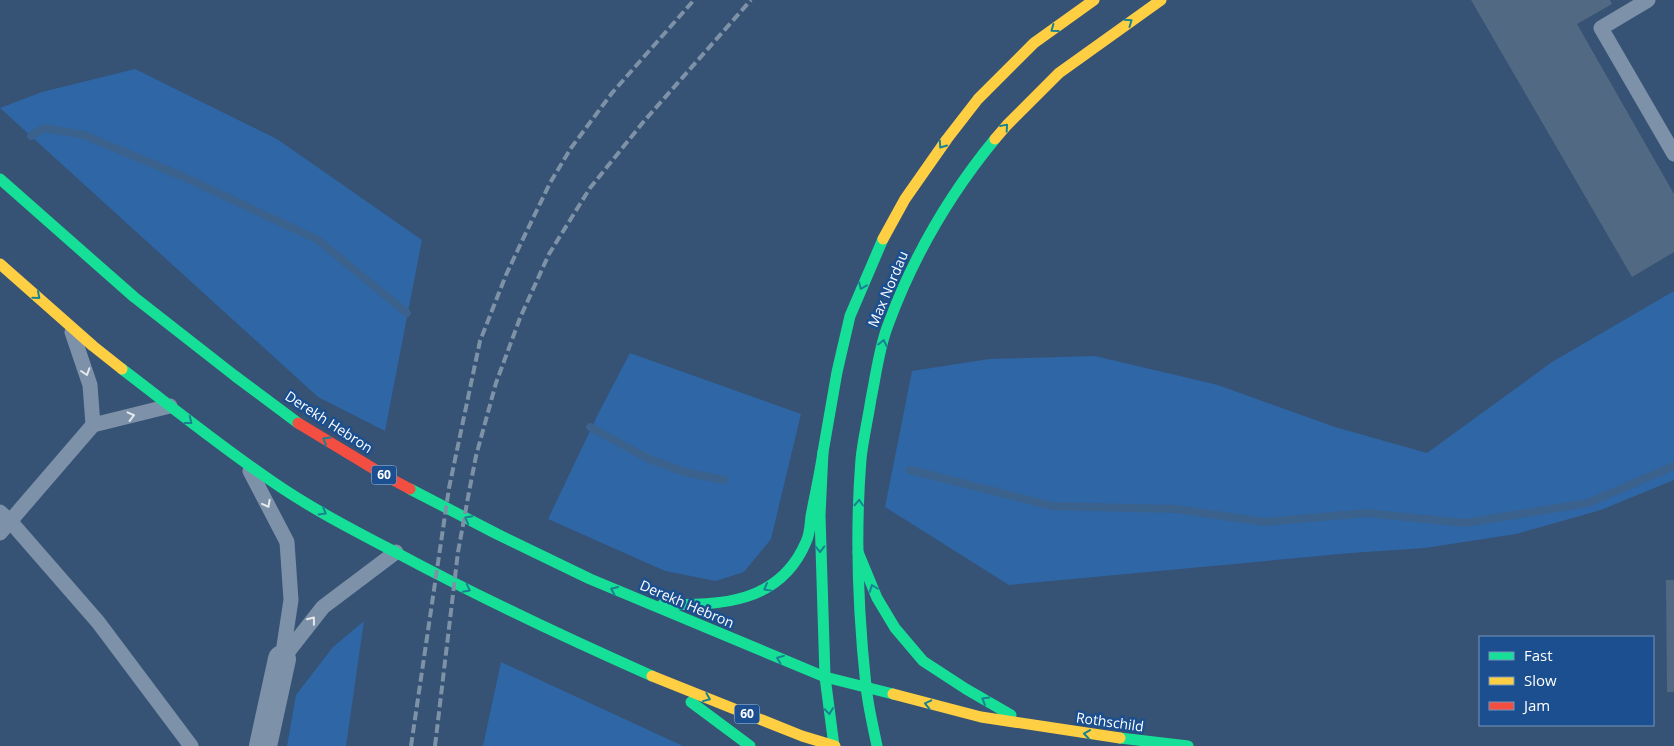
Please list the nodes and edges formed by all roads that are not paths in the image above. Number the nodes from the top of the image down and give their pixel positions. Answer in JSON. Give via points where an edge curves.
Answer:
{"nodes":[{"id":1,"x":1094,"y":0,"type":"edge"},
{"id":2,"x":1161,"y":0,"type":"edge"},
{"id":3,"x":1648,"y":0,"type":"edge"},
{"id":4,"x":1674,"y":154,"type":"edge"},
{"id":5,"x":0,"y":179,"type":"edge"},
{"id":6,"x":0,"y":264,"type":"edge"},
{"id":7,"x":70,"y":326,"type":"junction"},
{"id":8,"x":170,"y":406,"type":"junction"},
{"id":9,"x":93,"y":425,"type":"junction"},
{"id":10,"x":824,"y":452,"type":"junction"},
{"id":11,"x":244,"y":461,"type":"junction"},
{"id":12,"x":5,"y":516,"type":"edge"},
{"id":13,"x":0,"y":533,"type":"edge"},
{"id":14,"x":396,"y":552,"type":"junction"},
{"id":15,"x":858,"y":552,"type":"junction"},
{"id":16,"x":645,"y":603,"type":"junction"},
{"id":17,"x":282,"y":659,"type":"junction"},
{"id":18,"x":825,"y":677,"type":"junction"},
{"id":19,"x":662,"y":680,"type":"junction"},
{"id":20,"x":866,"y":688,"type":"junction"},
{"id":21,"x":1028,"y":725,"type":"junction"},
{"id":22,"x":191,"y":746,"type":"edge"},
{"id":23,"x":263,"y":746,"type":"edge"},
{"id":24,"x":750,"y":746,"type":"edge"},
{"id":25,"x":834,"y":746,"type":"edge"},
{"id":26,"x":877,"y":746,"type":"edge"},
{"id":27,"x":1188,"y":746,"type":"edge"}],
"edges":[{"from":1,"to":10,"type":"main road","name":"Max Nordau","one_way":true,"via":[[1034,43],[978,99],[905,199],[880,246],[850,316]]},
{"from":15,"to":2,"type":"main road","name":"Max Nordau","one_way":true,"via":[[862,457],[875,379],[886,327],[914,262],[977,161],[1007,125],[1059,72]]},
{"from":3,"to":4,"type":"lane","via":[[1600,28]]},
{"from":16,"to":5,"type":"main road","name":"Derekh Hebron","number":"60","one_way":true,"via":[[497,534],[384,475],[308,430],[134,297]]},
{"from":6,"to":7,"type":"main road","number":"60","one_way":true},
{"from":7,"to":8,"type":"main road","number":"60"},
{"from":7,"to":9,"type":"lane","one_way":true,"via":[[90,385]]},
{"from":9,"to":8,"type":"lane","one_way":true},
{"from":8,"to":11,"type":"main road","number":"60","one_way":true},
{"from":9,"to":12,"type":"lane"},
{"from":10,"to":16,"type":"main road","one_way":true,"via":[[807,541],[794,566],[778,583],[730,602],[696,606]]},
{"from":10,"to":18,"type":"main road","name":"Max Nordau","one_way":true,"via":[[820,514]]},
{"from":11,"to":14,"type":"main road","number":"60","one_way":true,"via":[[274,483]]},
{"from":11,"to":17,"type":"lane","one_way":true,"via":[[287,542],[291,600]]},
{"from":12,"to":13,"type":"lane"},
{"from":12,"to":22,"type":"lane","via":[[98,622]]},
{"from":17,"to":14,"type":"lane","one_way":true,"via":[[323,607]]},
{"from":14,"to":19,"type":"main road","number":"60","one_way":true,"via":[[564,637]]},
{"from":15,"to":20,"type":"main road","name":"Max Nordau"},
{"from":21,"to":15,"type":"main road","one_way":true,"via":[[923,661],[877,598]]},
{"from":18,"to":16,"type":"main road","name":"Derekh Hebron","number":"60","one_way":true},
{"from":17,"to":23,"type":"street"},
{"from":18,"to":20,"type":"main road","name":"Derekh Hebron","number":"60"},
{"from":18,"to":25,"type":"main road","one_way":true},
{"from":19,"to":24,"type":"main road"},
{"from":19,"to":25,"type":"main road","number":"60","one_way":true},
{"from":21,"to":20,"type":"main road","name":"Derekh Hebron","number":"60","one_way":true,"via":[[981,717]]},
{"from":20,"to":26,"type":"main road"},
{"from":27,"to":21,"type":"main road","name":"Rothschild","number":"60","one_way":true}]}
